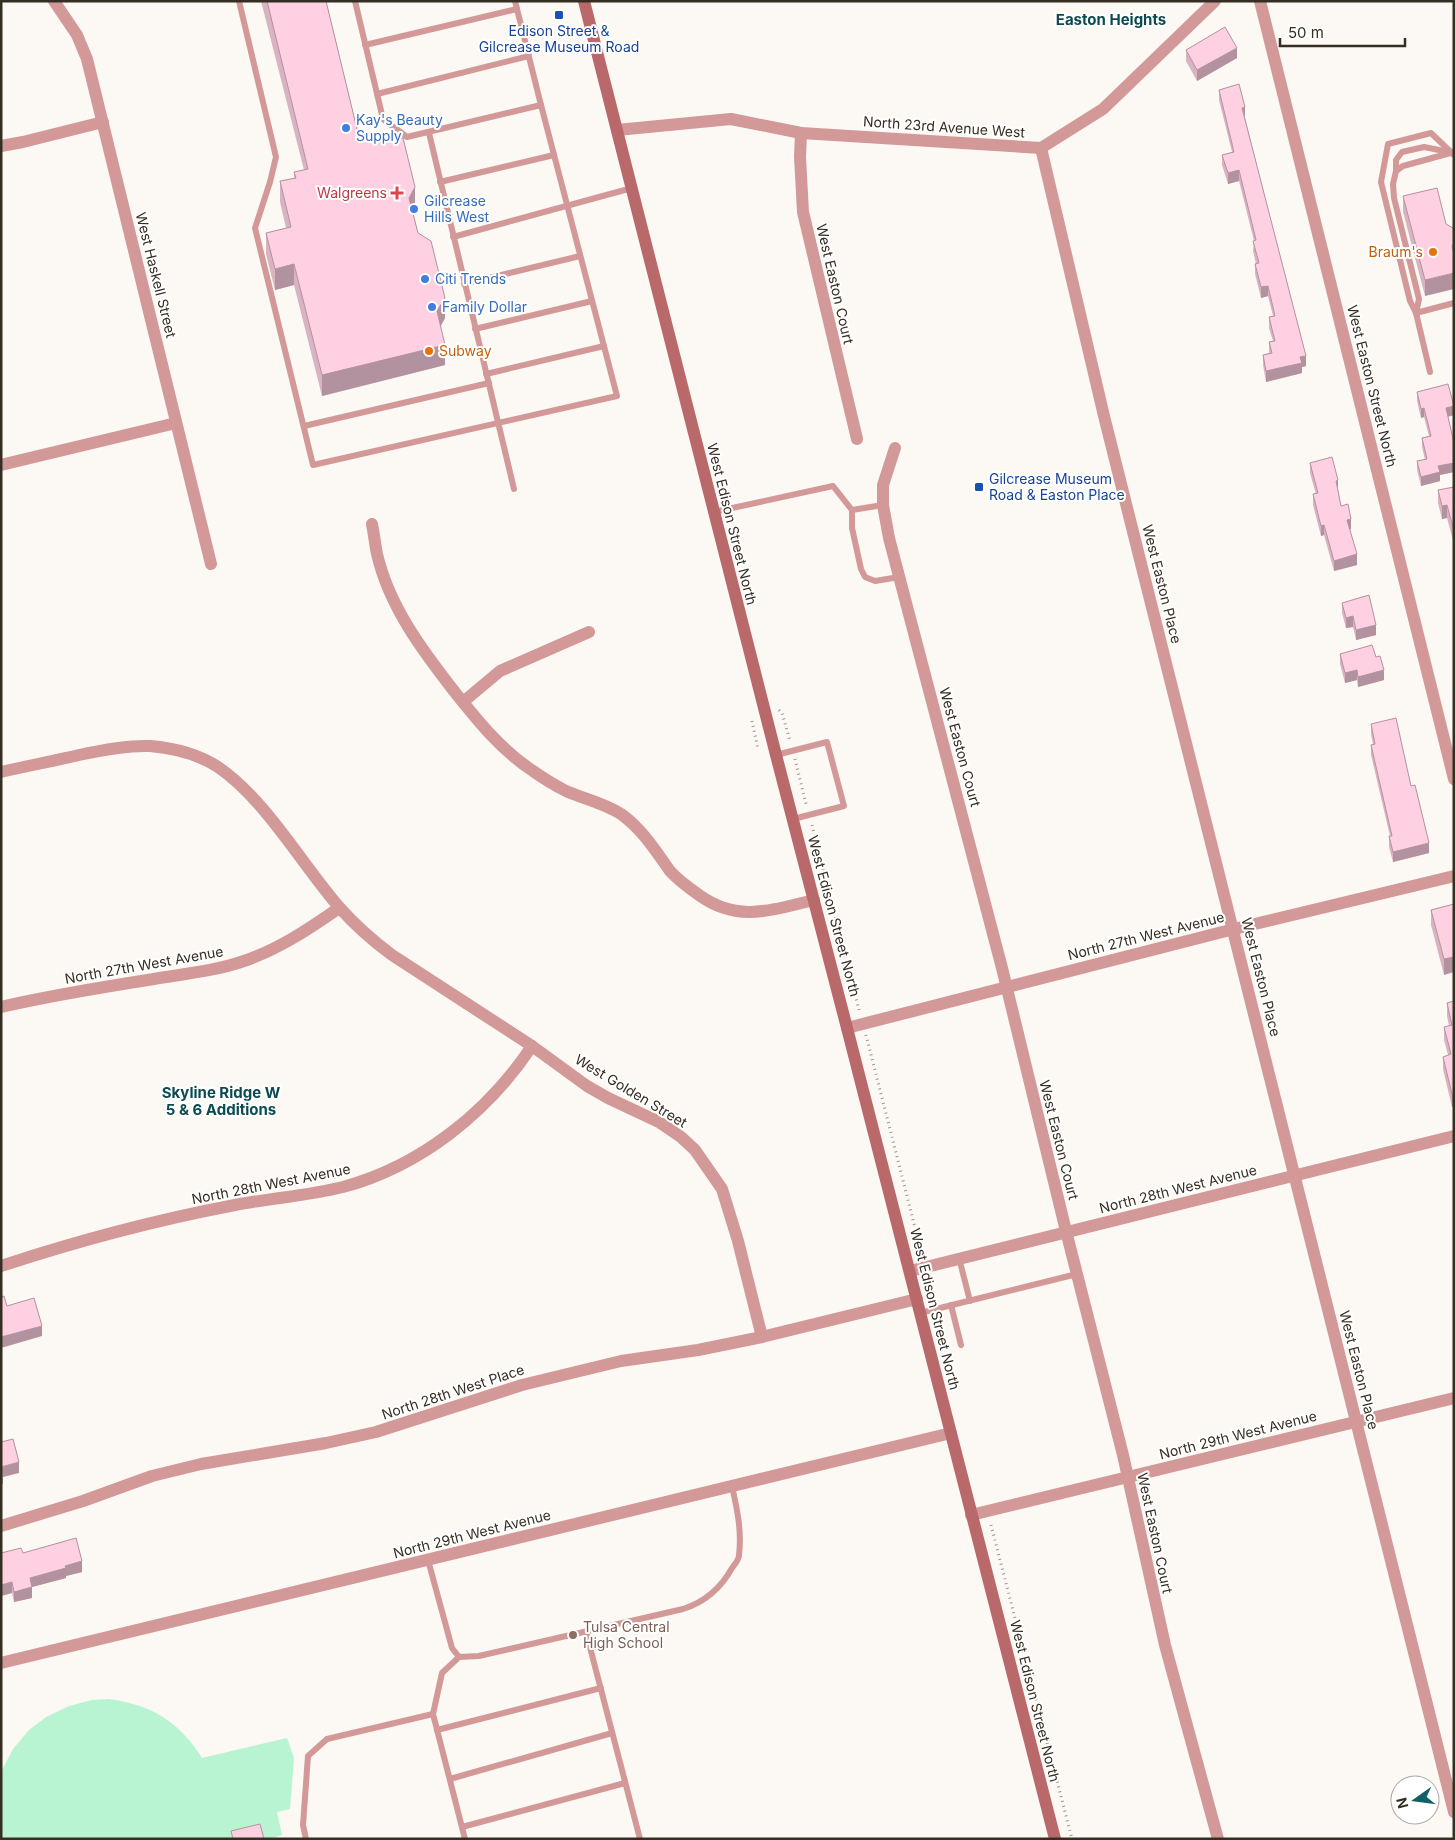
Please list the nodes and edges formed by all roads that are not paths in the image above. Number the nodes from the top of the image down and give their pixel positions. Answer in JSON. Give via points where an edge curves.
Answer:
{"nodes":[{"id":1,"x":54,"y":1,"type":"edge"},
{"id":2,"x":239,"y":1,"type":"edge"},
{"id":3,"x":355,"y":1,"type":"edge"},
{"id":4,"x":515,"y":1,"type":"edge"},
{"id":5,"x":584,"y":1,"type":"edge"},
{"id":6,"x":1216,"y":1,"type":"edge"},
{"id":7,"x":1260,"y":1,"type":"edge"},
{"id":8,"x":517,"y":9,"type":"junction"},
{"id":9,"x":365,"y":45,"type":"junction"},
{"id":10,"x":529,"y":56,"type":"junction"},
{"id":11,"x":377,"y":94,"type":"junction"},
{"id":12,"x":541,"y":105,"type":"junction"},
{"id":13,"x":103,"y":122,"type":"junction"},
{"id":14,"x":617,"y":130,"type":"junction"},
{"id":15,"x":429,"y":132,"type":"junction"},
{"id":16,"x":801,"y":134,"type":"junction"},
{"id":17,"x":1,"y":146,"type":"edge"},
{"id":18,"x":1041,"y":148,"type":"junction"},
{"id":19,"x":1454,"y":153,"type":"edge"},
{"id":20,"x":554,"y":154,"type":"junction"},
{"id":21,"x":1396,"y":171,"type":"junction"},
{"id":22,"x":440,"y":182,"type":"junction"},
{"id":23,"x":632,"y":188,"type":"junction"},
{"id":24,"x":567,"y":206,"type":"junction"},
{"id":25,"x":453,"y":237,"type":"junction"},
{"id":26,"x":580,"y":256,"type":"junction"},
{"id":27,"x":464,"y":284,"type":"junction"},
{"id":28,"x":592,"y":301,"type":"junction"},
{"id":29,"x":1454,"y":303,"type":"edge"},
{"id":30,"x":1416,"y":313,"type":"junction"},
{"id":31,"x":476,"y":330,"type":"junction"},
{"id":32,"x":604,"y":346,"type":"junction"},
{"id":33,"x":1430,"y":372,"type":"dead end"},
{"id":34,"x":486,"y":374,"type":"junction"},
{"id":35,"x":489,"y":383,"type":"junction"},
{"id":36,"x":176,"y":423,"type":"junction"},
{"id":37,"x":498,"y":424,"type":"junction"},
{"id":38,"x":304,"y":426,"type":"junction"},
{"id":39,"x":857,"y":439,"type":"dead end"},
{"id":40,"x":894,"y":448,"type":"dead end"},
{"id":41,"x":1,"y":465,"type":"edge"},
{"id":42,"x":514,"y":489,"type":"dead end"},
{"id":43,"x":884,"y":505,"type":"junction"},
{"id":44,"x":852,"y":510,"type":"junction"},
{"id":45,"x":714,"y":512,"type":"junction"},
{"id":46,"x":372,"y":524,"type":"dead end"},
{"id":47,"x":211,"y":564,"type":"dead end"},
{"id":48,"x":899,"y":577,"type":"junction"},
{"id":49,"x":588,"y":632,"type":"dead end"},
{"id":50,"x":463,"y":702,"type":"junction"},
{"id":51,"x":776,"y":755,"type":"junction"},
{"id":52,"x":1,"y":772,"type":"edge"},
{"id":53,"x":1454,"y":779,"type":"edge"},
{"id":54,"x":793,"y":819,"type":"junction"},
{"id":55,"x":1454,"y":876,"type":"edge"},
{"id":56,"x":814,"y":900,"type":"junction"},
{"id":57,"x":339,"y":908,"type":"junction"},
{"id":58,"x":1234,"y":929,"type":"junction"},
{"id":59,"x":1006,"y":987,"type":"junction"},
{"id":60,"x":1,"y":1007,"type":"edge"},
{"id":61,"x":848,"y":1028,"type":"junction"},
{"id":62,"x":532,"y":1046,"type":"junction"},
{"id":63,"x":1454,"y":1136,"type":"edge"},
{"id":64,"x":1293,"y":1176,"type":"junction"},
{"id":65,"x":1066,"y":1231,"type":"junction"},
{"id":66,"x":959,"y":1258,"type":"junction"},
{"id":67,"x":1,"y":1266,"type":"edge"},
{"id":68,"x":910,"y":1271,"type":"junction"},
{"id":69,"x":1077,"y":1274,"type":"junction"},
{"id":70,"x":917,"y":1299,"type":"junction"},
{"id":71,"x":970,"y":1301,"type":"junction"},
{"id":72,"x":951,"y":1305,"type":"junction"},
{"id":73,"x":920,"y":1313,"type":"junction"},
{"id":74,"x":762,"y":1337,"type":"junction"},
{"id":75,"x":961,"y":1345,"type":"dead end"},
{"id":76,"x":1454,"y":1398,"type":"edge"},
{"id":77,"x":1357,"y":1421,"type":"junction"},
{"id":78,"x":951,"y":1433,"type":"junction"},
{"id":79,"x":1128,"y":1478,"type":"junction"},
{"id":80,"x":732,"y":1486,"type":"junction"},
{"id":81,"x":971,"y":1515,"type":"junction"},
{"id":82,"x":1,"y":1526,"type":"edge"},
{"id":83,"x":428,"y":1560,"type":"junction"},
{"id":84,"x":586,"y":1632,"type":"junction"},
{"id":85,"x":459,"y":1657,"type":"junction"},
{"id":86,"x":1,"y":1663,"type":"edge"},
{"id":87,"x":601,"y":1688,"type":"junction"},
{"id":88,"x":433,"y":1714,"type":"junction"},
{"id":89,"x":437,"y":1730,"type":"junction"},
{"id":90,"x":612,"y":1733,"type":"junction"},
{"id":91,"x":450,"y":1779,"type":"junction"},
{"id":92,"x":625,"y":1783,"type":"junction"},
{"id":93,"x":1454,"y":1812,"type":"edge"},
{"id":94,"x":462,"y":1827,"type":"junction"},
{"id":95,"x":306,"y":1839,"type":"edge"},
{"id":96,"x":465,"y":1839,"type":"edge"},
{"id":97,"x":640,"y":1839,"type":"edge"},
{"id":98,"x":1055,"y":1839,"type":"edge"},
{"id":99,"x":1218,"y":1839,"type":"edge"}],
"edges":[{"from":1,"to":13,"type":"street","name":"West Haskell Street","via":[[87,59]]},
{"from":2,"to":38,"type":"lane","via":[[276,157],[255,228]]},
{"from":3,"to":9,"type":"lane"},
{"from":4,"to":8,"type":"lane"},
{"from":5,"to":14,"type":"main road","name":"West Edison Street North"},
{"from":6,"to":18,"type":"street","name":"North 23rd Avenue West","via":[[1103,109]]},
{"from":7,"to":53,"type":"street","name":"West Easton Street North"},
{"from":8,"to":9,"type":"lane"},
{"from":8,"to":10,"type":"lane"},
{"from":9,"to":11,"type":"lane"},
{"from":10,"to":11,"type":"lane"},
{"from":10,"to":12,"type":"lane"},
{"from":11,"to":15,"type":"lane","via":[[383,119],[407,137]]},
{"from":12,"to":15,"type":"lane"},
{"from":12,"to":20,"type":"lane"},
{"from":13,"to":17,"type":"street"},
{"from":13,"to":36,"type":"street","name":"West Haskell Street"},
{"from":14,"to":16,"type":"street","name":"North 23rd Avenue West","via":[[731,119]]},
{"from":14,"to":23,"type":"main road","name":"West Edison Street North"},
{"from":15,"to":22,"type":"lane"},
{"from":16,"to":18,"type":"street","name":"North 23rd Avenue West"},
{"from":16,"to":39,"type":"street","name":"West Easton Court","via":[[803,212]]},
{"from":18,"to":58,"type":"street","name":"West Easton Place","via":[[1104,416]]},
{"from":19,"to":21,"type":"lane","via":[[1403,166]]},
{"from":19,"to":21,"type":"lane","via":[[1424,147],[1402,152],[1396,160]]},
{"from":19,"to":30,"type":"lane","via":[[1431,133],[1388,144],[1381,182],[1410,301]]},
{"from":20,"to":22,"type":"lane"},
{"from":20,"to":24,"type":"lane"},
{"from":21,"to":30,"type":"lane","via":[[1394,198],[1419,299]]},
{"from":22,"to":25,"type":"lane"},
{"from":23,"to":24,"type":"lane"},
{"from":23,"to":45,"type":"main road","name":"West Edison Street North"},
{"from":24,"to":25,"type":"lane"},
{"from":24,"to":26,"type":"lane"},
{"from":25,"to":27,"type":"lane"},
{"from":26,"to":27,"type":"lane"},
{"from":26,"to":28,"type":"lane"},
{"from":27,"to":31,"type":"lane"},
{"from":28,"to":31,"type":"lane"},
{"from":28,"to":32,"type":"lane"},
{"from":29,"to":30,"type":"lane"},
{"from":30,"to":33,"type":"lane"},
{"from":31,"to":34,"type":"lane"},
{"from":32,"to":34,"type":"lane"},
{"from":32,"to":37,"type":"lane","via":[[617,396]]},
{"from":34,"to":35,"type":"lane"},
{"from":35,"to":37,"type":"lane"},
{"from":35,"to":38,"type":"lane"},
{"from":36,"to":41,"type":"street"},
{"from":36,"to":47,"type":"street","name":"West Haskell Street"},
{"from":37,"to":38,"type":"lane","via":[[313,465]]},
{"from":37,"to":42,"type":"lane"},
{"from":40,"to":43,"type":"street","name":"West Easton Court","via":[[883,484]]},
{"from":43,"to":44,"type":"lane"},
{"from":43,"to":48,"type":"street","name":"West Easton Court"},
{"from":44,"to":45,"type":"lane","via":[[833,486]]},
{"from":44,"to":48,"type":"lane","via":[[852,528],[865,577],[875,581]]},
{"from":45,"to":51,"type":"main road","name":"West Edison Street North"},
{"from":46,"to":50,"type":"street","via":[[377,555],[405,621],[421,648]]},
{"from":48,"to":59,"type":"street","name":"West Easton Court"},
{"from":49,"to":50,"type":"street","via":[[500,671]]},
{"from":50,"to":56,"type":"street","via":[[487,733],[532,770],[565,790],[619,813],[636,825],[672,873],[707,901],[737,912],[764,912]]},
{"from":51,"to":54,"type":"main road","name":"West Edison Street North"},
{"from":51,"to":54,"type":"lane","via":[[827,742],[844,806]]},
{"from":52,"to":57,"type":"street","name":"West Golden Street","via":[[127,747],[177,749],[195,756],[217,766],[255,801]]},
{"from":54,"to":56,"type":"main road","name":"West Edison Street North"},
{"from":55,"to":58,"type":"street","name":"North 27th West Avenue"},
{"from":56,"to":61,"type":"main road","name":"West Edison Street North"},
{"from":57,"to":60,"type":"street","name":"North 27th West Avenue","via":[[276,948],[213,970],[89,989]]},
{"from":57,"to":62,"type":"street","name":"West Golden Street","via":[[370,939],[392,955]]},
{"from":58,"to":59,"type":"street","name":"North 27th West Avenue"},
{"from":58,"to":64,"type":"street","name":"West Easton Place"},
{"from":59,"to":61,"type":"street","name":"North 27th West Avenue"},
{"from":59,"to":65,"type":"street","name":"West Easton Court"},
{"from":61,"to":68,"type":"main road","name":"West Edison Street North"},
{"from":62,"to":67,"type":"street","name":"North 28th West Avenue","via":[[516,1069],[477,1111],[450,1134],[390,1170],[343,1187],[235,1205],[110,1233]]},
{"from":62,"to":74,"type":"street","name":"West Golden Street","via":[[587,1086],[659,1122],[695,1150],[722,1189]]},
{"from":63,"to":64,"type":"street","name":"North 28th West Avenue"},
{"from":64,"to":65,"type":"street","name":"North 28th West Avenue"},
{"from":64,"to":77,"type":"street","name":"West Easton Place"},
{"from":65,"to":66,"type":"street","name":"North 28th West Avenue"},
{"from":65,"to":69,"type":"street","name":"West Easton Court"},
{"from":66,"to":68,"type":"street","name":"North 28th West Avenue"},
{"from":66,"to":71,"type":"lane"},
{"from":68,"to":70,"type":"main road","name":"West Edison Street North"},
{"from":69,"to":71,"type":"lane"},
{"from":69,"to":79,"type":"street","name":"West Easton Court"},
{"from":70,"to":73,"type":"main road","name":"West Edison Street North"},
{"from":70,"to":74,"type":"street","name":"North 28th West Place"},
{"from":71,"to":72,"type":"lane"},
{"from":72,"to":73,"type":"lane"},
{"from":72,"to":75,"type":"lane"},
{"from":73,"to":78,"type":"main road","name":"West Edison Street North"},
{"from":74,"to":82,"type":"street","name":"North 28th West Place","via":[[621,1362],[522,1384],[376,1432],[152,1476],[76,1504]]},
{"from":76,"to":77,"type":"street","name":"North 29th West Avenue"},
{"from":77,"to":79,"type":"street","name":"North 29th West Avenue"},
{"from":77,"to":93,"type":"street","name":"West Easton Place"},
{"from":78,"to":80,"type":"street","name":"North 29th West Avenue"},
{"from":78,"to":81,"type":"main road","name":"West Edison Street North"},
{"from":79,"to":81,"type":"street","name":"North 29th West Avenue"},
{"from":79,"to":99,"type":"street","name":"West Easton Court","via":[[1165,1645]]},
{"from":80,"to":83,"type":"street","name":"North 29th West Avenue"},
{"from":80,"to":84,"type":"lane","via":[[739,1520],[739,1557],[715,1591],[698,1604],[684,1609]]},
{"from":81,"to":98,"type":"main road","name":"West Edison Street North"},
{"from":83,"to":85,"type":"lane","via":[[452,1648]]},
{"from":83,"to":86,"type":"street","name":"North 29th West Avenue"},
{"from":84,"to":85,"type":"lane","via":[[478,1656]]},
{"from":84,"to":87,"type":"lane"},
{"from":85,"to":88,"type":"lane","via":[[442,1672]]},
{"from":87,"to":89,"type":"lane"},
{"from":87,"to":90,"type":"lane"},
{"from":88,"to":89,"type":"lane"},
{"from":88,"to":95,"type":"lane","via":[[327,1739],[308,1756],[303,1825]]},
{"from":89,"to":91,"type":"lane"},
{"from":90,"to":91,"type":"lane"},
{"from":90,"to":92,"type":"lane"},
{"from":91,"to":94,"type":"lane"},
{"from":92,"to":94,"type":"lane"},
{"from":92,"to":97,"type":"lane"},
{"from":94,"to":96,"type":"lane"}]}
